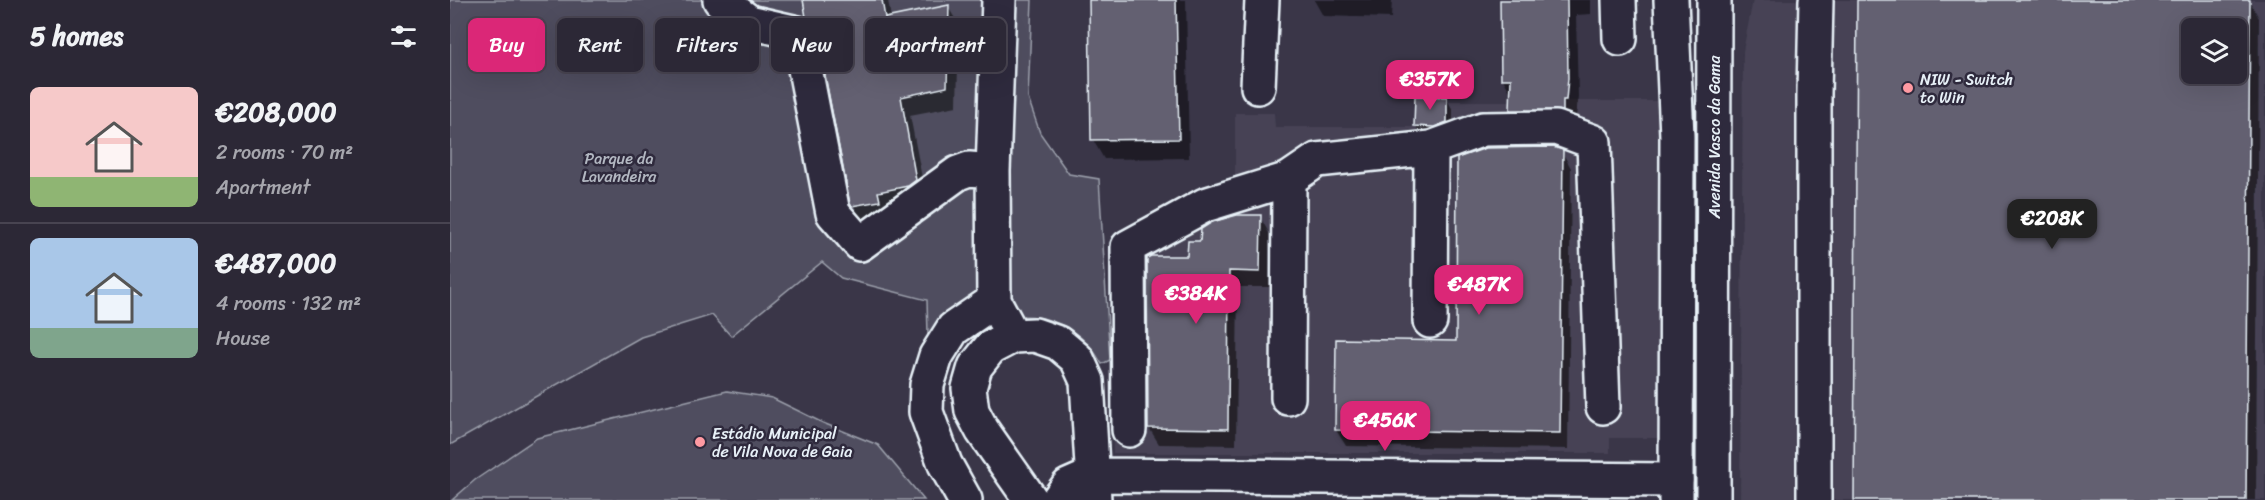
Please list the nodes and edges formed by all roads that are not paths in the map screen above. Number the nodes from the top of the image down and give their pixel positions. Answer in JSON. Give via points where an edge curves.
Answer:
{"nodes":[{"id":1,"x":720,"y":0,"type":"edge"},
{"id":2,"x":999,"y":0,"type":"edge"},
{"id":3,"x":1262,"y":0,"type":"edge"},
{"id":4,"x":1619,"y":0,"type":"edge"},
{"id":5,"x":1671,"y":0,"type":"edge"},
{"id":6,"x":1714,"y":0,"type":"edge"},
{"id":7,"x":1816,"y":0,"type":"edge"},
{"id":8,"x":1620,"y":39,"type":"dead end"},
{"id":9,"x":1258,"y":87,"type":"dead end"},
{"id":10,"x":1431,"y":148,"type":"junction"},
{"id":11,"x":993,"y":171,"type":"junction"},
{"id":12,"x":1289,"y":179,"type":"junction"},
{"id":13,"x":1676,"y":274,"type":"junction"},
{"id":14,"x":1713,"y":275,"type":"junction"},
{"id":15,"x":994,"y":301,"type":"junction"},
{"id":16,"x":1430,"y":321,"type":"dead end"},
{"id":17,"x":1013,"y":336,"type":"junction"},
{"id":18,"x":1288,"y":398,"type":"dead end"},
{"id":19,"x":1602,"y":407,"type":"dead end"},
{"id":20,"x":1130,"y":430,"type":"dead end"},
{"id":21,"x":1078,"y":490,"type":"edge"},
{"id":22,"x":1676,"y":490,"type":"edge"},
{"id":23,"x":965,"y":500,"type":"edge"},
{"id":24,"x":1031,"y":500,"type":"edge"},
{"id":25,"x":1713,"y":500,"type":"edge"},
{"id":26,"x":1814,"y":500,"type":"edge"}],
"edges":[{"from":1,"to":11,"type":"street","via":[[749,22],[798,33],[833,213],[860,244],[958,173],[969,169]]},
{"from":2,"to":11,"type":"street"},
{"from":3,"to":9,"type":"street"},
{"from":4,"to":8,"type":"street"},
{"from":5,"to":13,"type":"street","via":[[1677,136]]},
{"from":6,"to":14,"type":"street","name":"Avenida Vasco da Gama"},
{"from":7,"to":26,"type":"street"},
{"from":10,"to":12,"type":"street","via":[[1317,160]]},
{"from":10,"to":16,"type":"street"},
{"from":10,"to":19,"type":"street","via":[[1483,129],[1556,128],[1594,142]]},
{"from":11,"to":15,"type":"street"},
{"from":12,"to":18,"type":"street"},
{"from":12,"to":20,"type":"street","via":[[1205,205],[1128,247]]},
{"from":13,"to":14,"type":"street"},
{"from":13,"to":22,"type":"street"},
{"from":14,"to":25,"type":"street","name":"Avenida Vasco da Gama"},
{"from":15,"to":17,"type":"street"},
{"from":15,"to":23,"type":"street","via":[[953,329],[936,356],[927,385],[927,412],[945,464]]},
{"from":17,"to":21,"type":"street","via":[[1035,334],[1058,343],[1077,359],[1087,381]]},
{"from":17,"to":24,"type":"street","via":[[990,348],[975,367],[969,388],[972,411],[982,430]]},
{"from":21,"to":22,"type":"street"}]}
